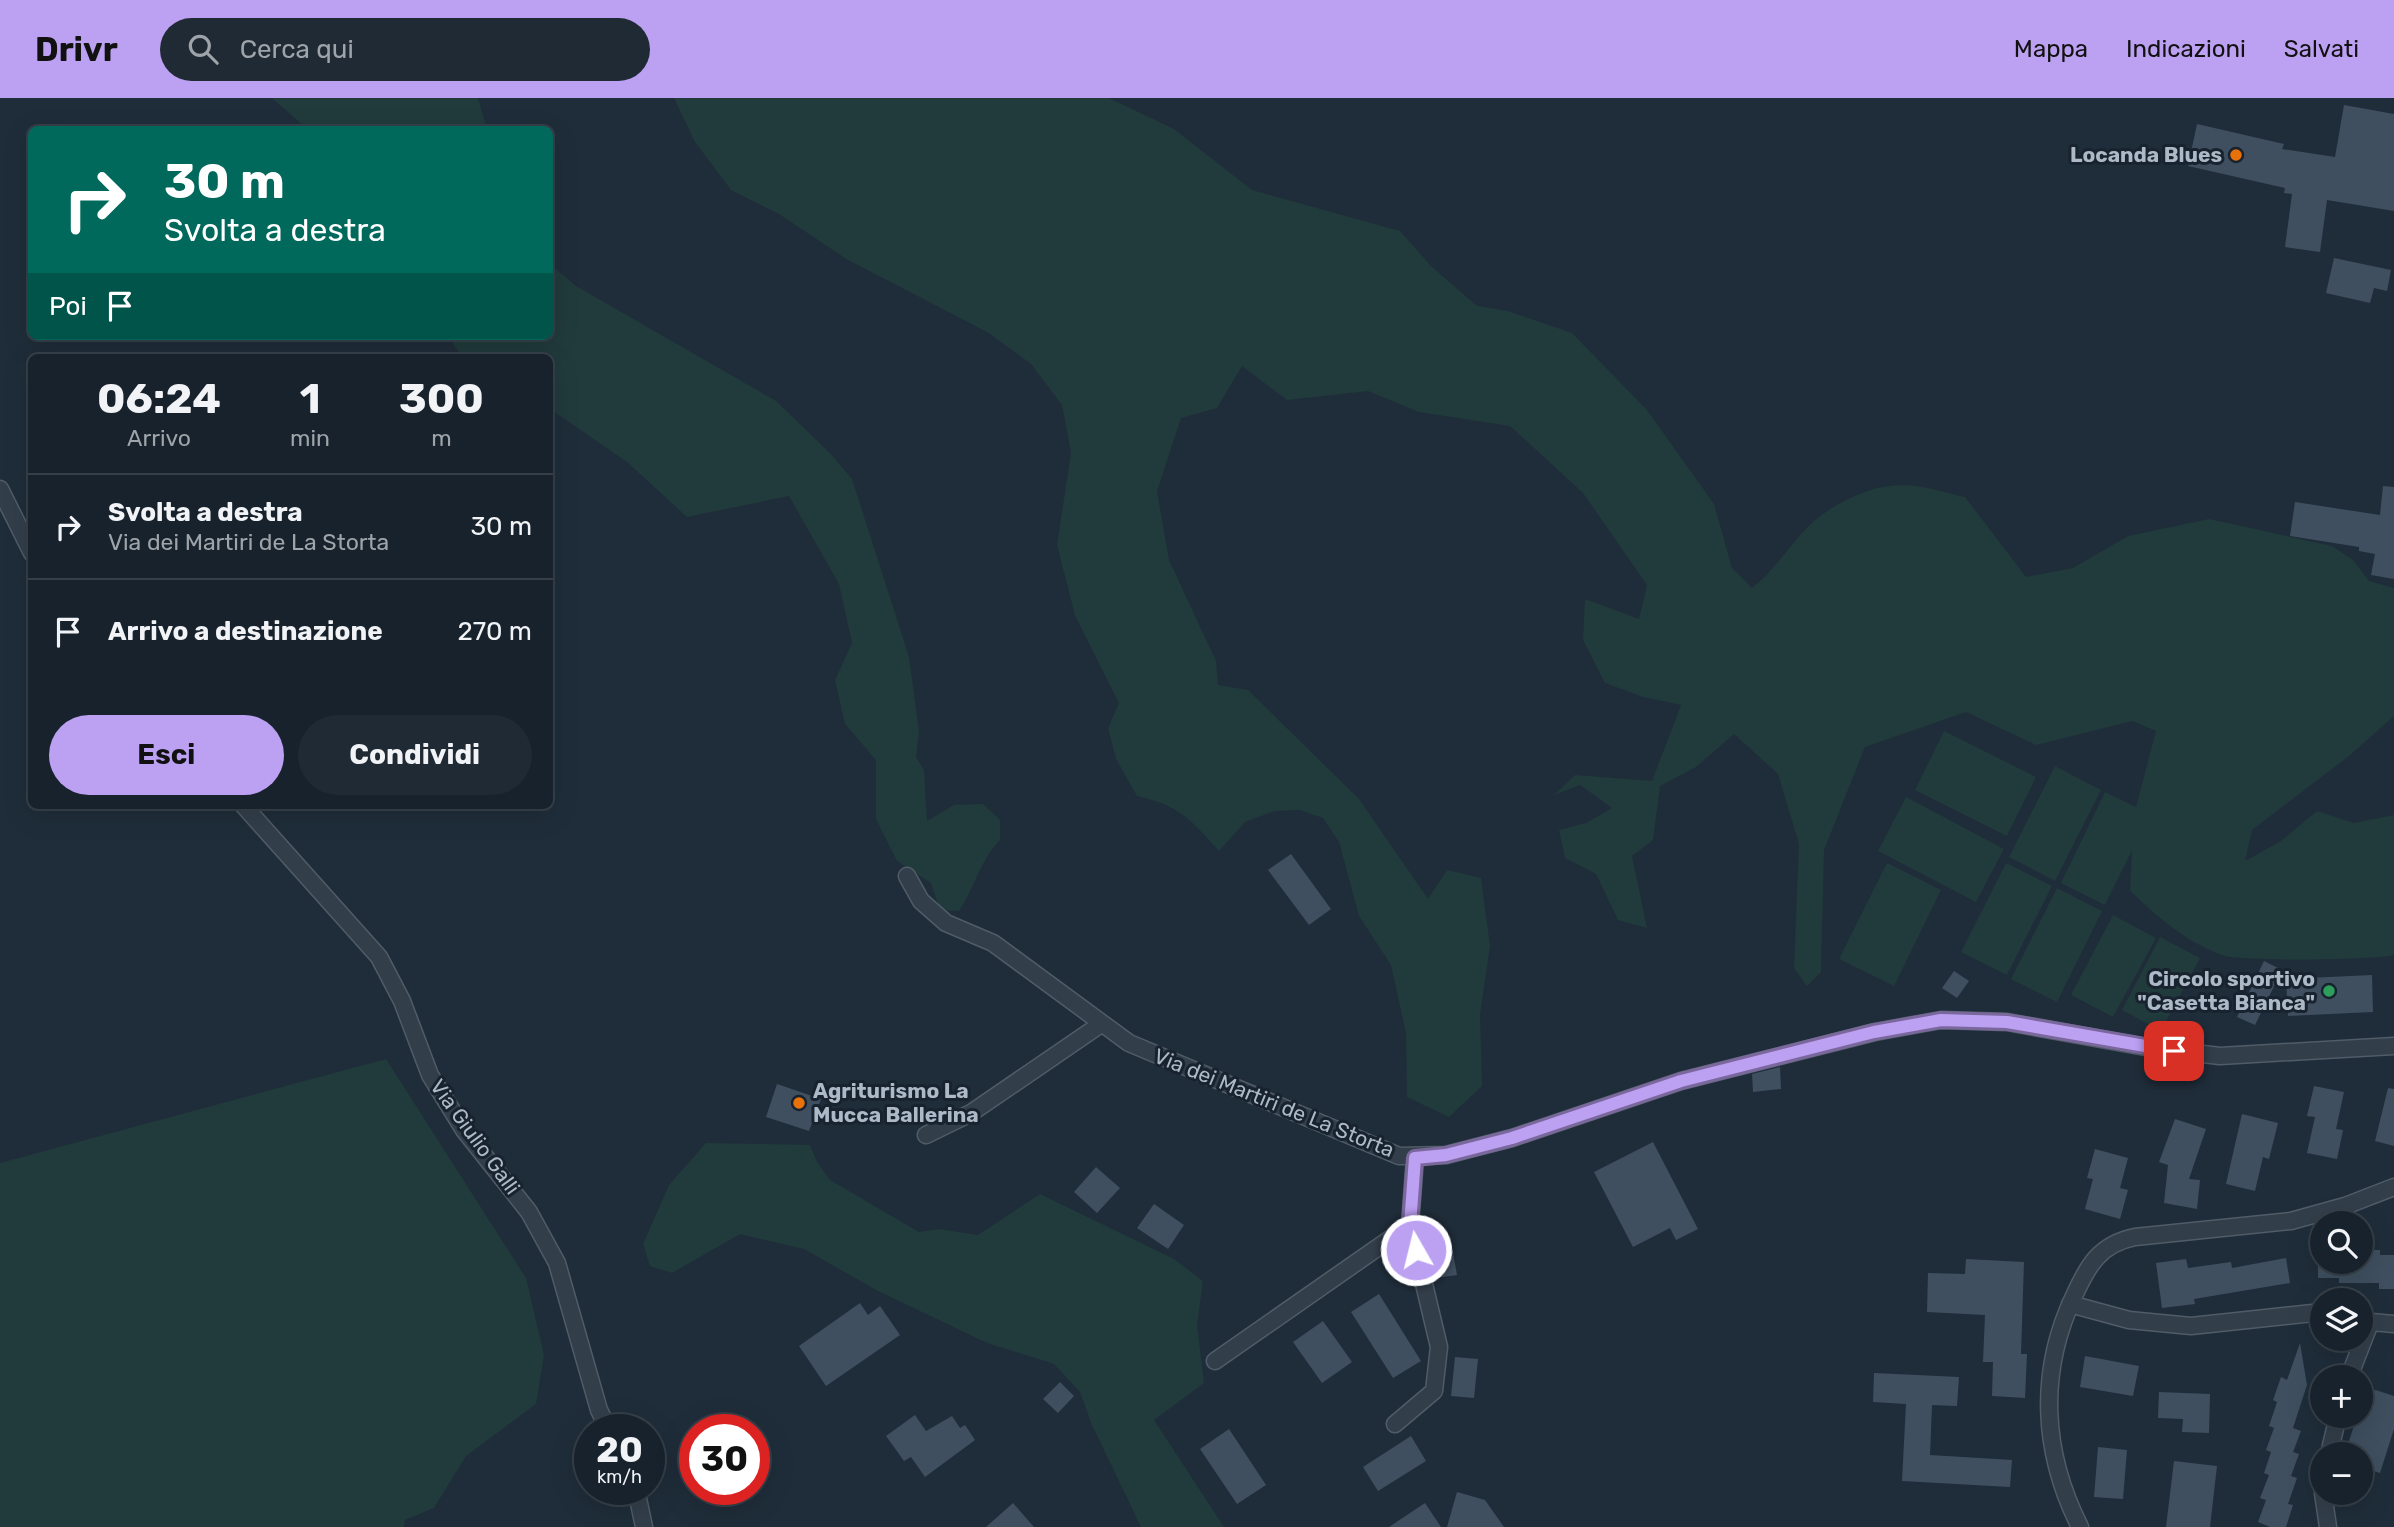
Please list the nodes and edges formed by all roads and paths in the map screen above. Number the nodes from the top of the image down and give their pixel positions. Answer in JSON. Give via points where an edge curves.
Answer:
{"nodes":[{"id":1,"x":0,"y":489,"type":"edge"},
{"id":2,"x":28,"y":545,"type":"edge"},
{"id":3,"x":247,"y":809,"type":"edge"},
{"id":4,"x":907,"y":876,"type":"dead end"},
{"id":5,"x":1101,"y":1024,"type":"junction"},
{"id":6,"x":2394,"y":1046,"type":"edge"},
{"id":7,"x":926,"y":1135,"type":"dead end"},
{"id":8,"x":1415,"y":1158,"type":"junction"},
{"id":9,"x":2394,"y":1187,"type":"edge"},
{"id":10,"x":1410,"y":1225,"type":"junction"},
{"id":11,"x":2070,"y":1304,"type":"junction"},
{"id":12,"x":2310,"y":1312,"type":"edge"},
{"id":13,"x":2373,"y":1323,"type":"edge"},
{"id":14,"x":2394,"y":1324,"type":"edge"},
{"id":15,"x":1215,"y":1361,"type":"dead end"},
{"id":16,"x":602,"y":1414,"type":"edge"},
{"id":17,"x":1395,"y":1424,"type":"dead end"},
{"id":18,"x":639,"y":1505,"type":"edge"},
{"id":19,"x":2325,"y":1505,"type":"edge"},
{"id":20,"x":644,"y":1527,"type":"edge"},
{"id":21,"x":2080,"y":1527,"type":"edge"},
{"id":22,"x":2328,"y":1527,"type":"edge"}],
"edges":[{"from":1,"to":2,"type":"street"},
{"from":3,"to":16,"type":"street","name":"Via Giulio Galli","via":[[379,957],[402,1001],[430,1075],[464,1130],[529,1212],[557,1264]]},
{"from":4,"to":5,"type":"street","name":"Via dei Martiri de La Storta","via":[[921,901],[946,923],[993,943]]},
{"from":5,"to":7,"type":"street","via":[[971,1113]]},
{"from":5,"to":8,"type":"street","name":"Via dei Martiri de La Storta","via":[[1129,1043],[1385,1152]]},
{"from":6,"to":8,"type":"street","name":"Via dei Martiri de La Storta","via":[[2220,1056],[2007,1022],[1941,1020],[1874,1032],[1681,1081],[1512,1138]]},
{"from":8,"to":10,"type":"street"},
{"from":9,"to":11,"type":"street","via":[[2291,1221],[2116,1242],[2090,1262]]},
{"from":10,"to":15,"type":"street"},
{"from":10,"to":17,"type":"street","via":[[1439,1347],[1434,1391]]},
{"from":11,"to":12,"type":"street","via":[[2129,1320],[2191,1326]]},
{"from":11,"to":21,"type":"street","via":[[2051,1363],[2048,1412],[2056,1463]]},
{"from":13,"to":14,"type":"street"},
{"from":18,"to":20,"type":"street"},
{"from":19,"to":22,"type":"street"}]}
